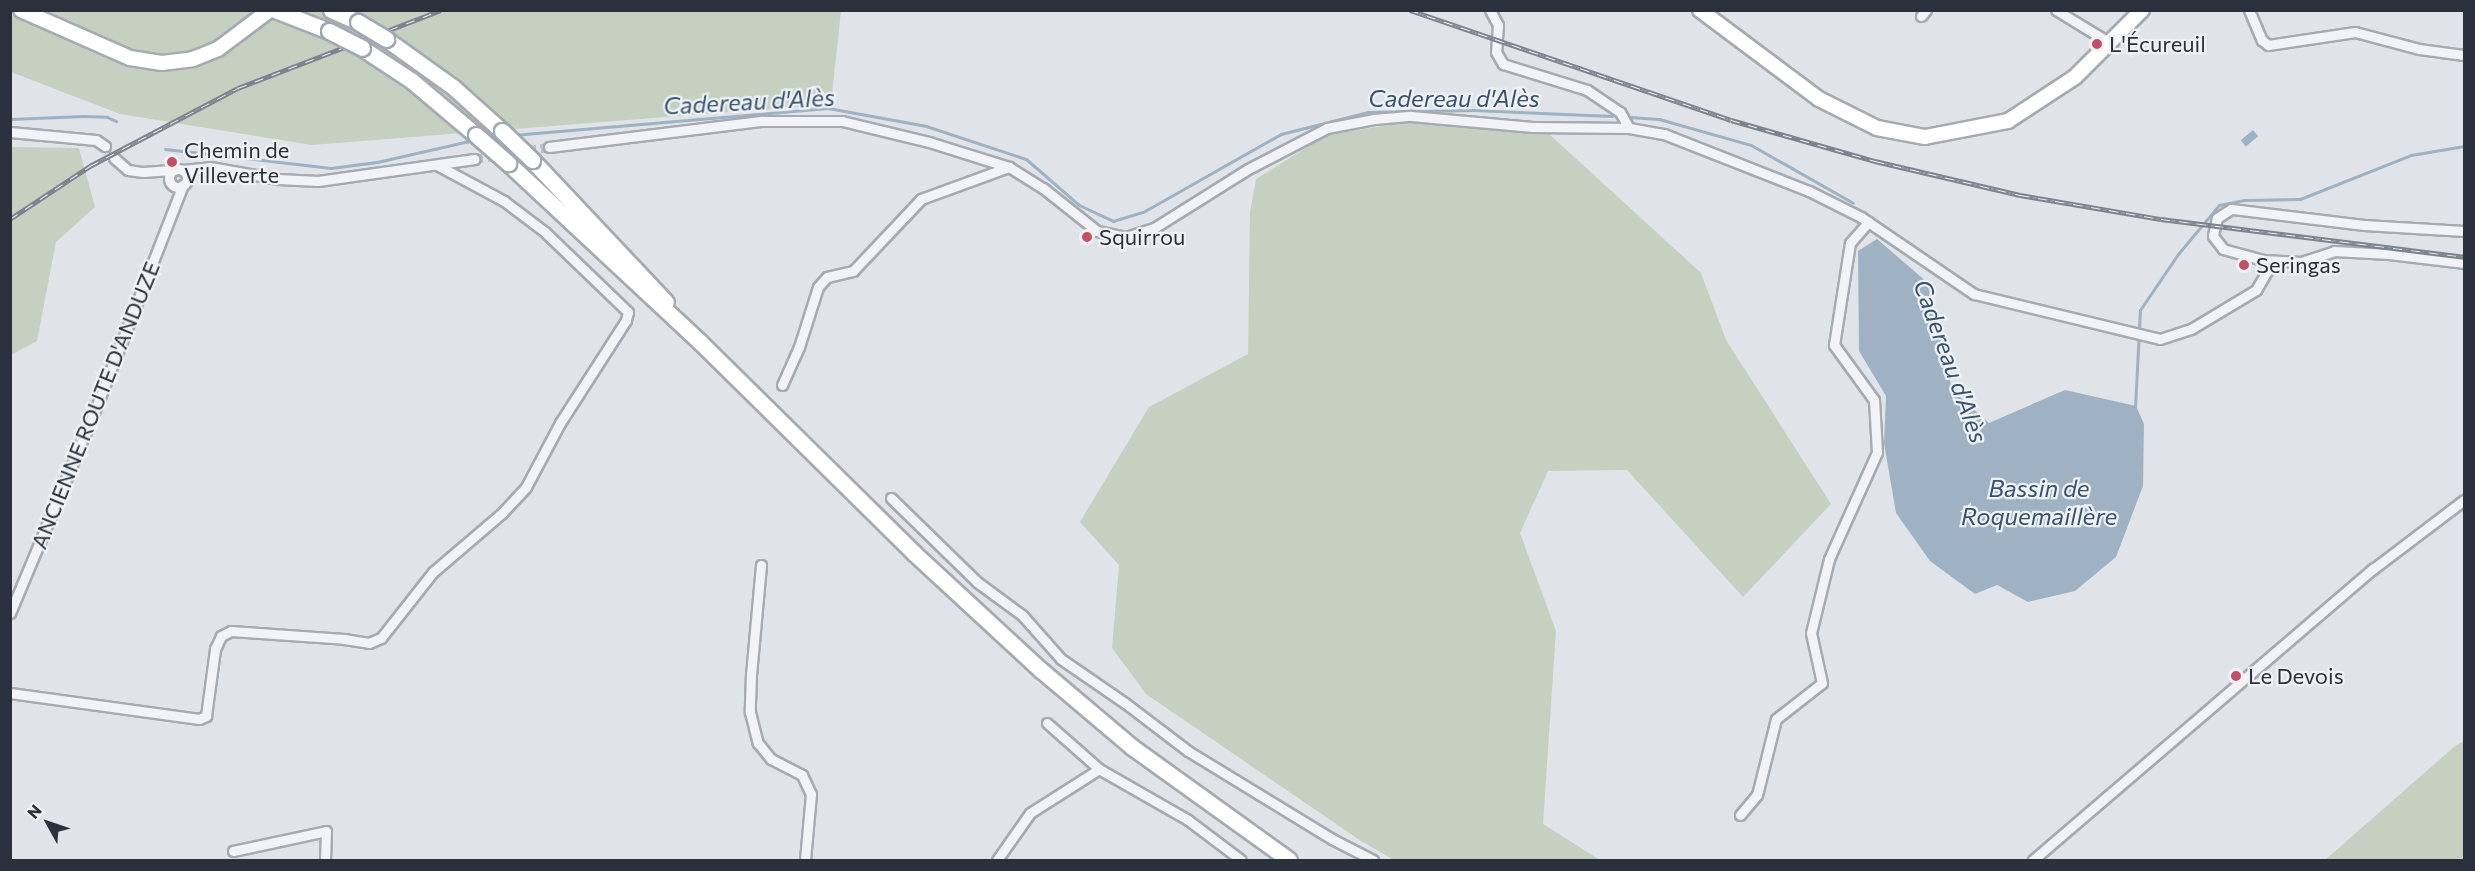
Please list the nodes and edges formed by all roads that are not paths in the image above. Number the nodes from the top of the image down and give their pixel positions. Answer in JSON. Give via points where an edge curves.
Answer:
{"nodes":[{"id":1,"x":21,"y":10,"type":"edge"},
{"id":2,"x":270,"y":10,"type":"edge"},
{"id":3,"x":332,"y":10,"type":"edge"},
{"id":4,"x":1490,"y":10,"type":"edge"},
{"id":5,"x":1700,"y":10,"type":"edge"},
{"id":6,"x":2056,"y":10,"type":"edge"},
{"id":7,"x":2142,"y":10,"type":"edge"},
{"id":8,"x":2249,"y":10,"type":"edge"},
{"id":9,"x":276,"y":11,"type":"edge"},
{"id":10,"x":2075,"y":14,"type":"edge"},
{"id":11,"x":2110,"y":43,"type":"junction"},
{"id":12,"x":2464,"y":55,"type":"edge"},
{"id":13,"x":1629,"y":128,"type":"junction"},
{"id":14,"x":10,"y":132,"type":"edge"},
{"id":15,"x":105,"y":146,"type":"dead end"},
{"id":16,"x":549,"y":147,"type":"tunnel mouth"},
{"id":17,"x":114,"y":158,"type":"dead end"},
{"id":18,"x":474,"y":159,"type":"tunnel mouth"},
{"id":19,"x":437,"y":165,"type":"junction"},
{"id":20,"x":1009,"y":167,"type":"junction"},
{"id":21,"x":179,"y":179,"type":"junction"},
{"id":22,"x":1868,"y":222,"type":"junction"},
{"id":23,"x":2464,"y":231,"type":"edge"},
{"id":24,"x":2263,"y":260,"type":"junction"},
{"id":25,"x":2464,"y":263,"type":"edge"},
{"id":26,"x":701,"y":343,"type":"junction"},
{"id":27,"x":782,"y":385,"type":"dead end"},
{"id":28,"x":891,"y":498,"type":"dead end"},
{"id":29,"x":2464,"y":500,"type":"edge"},
{"id":30,"x":761,"y":565,"type":"dead end"},
{"id":31,"x":10,"y":613,"type":"edge"},
{"id":32,"x":10,"y":693,"type":"edge"},
{"id":33,"x":1047,"y":723,"type":"dead end"},
{"id":34,"x":1099,"y":769,"type":"junction"},
{"id":35,"x":1740,"y":815,"type":"dead end"},
{"id":36,"x":233,"y":851,"type":"dead end"},
{"id":37,"x":1284,"y":857,"type":"edge"},
{"id":38,"x":325,"y":861,"type":"edge"},
{"id":39,"x":805,"y":861,"type":"edge"},
{"id":40,"x":997,"y":861,"type":"edge"},
{"id":41,"x":1241,"y":861,"type":"edge"},
{"id":42,"x":1294,"y":861,"type":"edge"},
{"id":43,"x":1373,"y":861,"type":"edge"},
{"id":44,"x":2033,"y":861,"type":"edge"}],
"edges":[{"from":1,"to":2,"type":"main road","via":[[130,58],[162,63],[193,59],[218,49]]},
{"from":3,"to":26,"type":"main road","bridge":true,"via":[[386,39],[453,87],[502,131],[651,283]]},
{"from":4,"to":13,"type":"street","via":[[1498,25],[1496,52],[1503,64],[1587,90],[1620,112]]},
{"from":5,"to":11,"type":"main road","via":[[1819,99],[1877,128],[1925,137],[2008,121],[2075,77]]},
{"from":6,"to":10,"type":"street"},
{"from":7,"to":11,"type":"main road"},
{"from":8,"to":12,"type":"street","via":[[2268,45],[2355,32],[2419,49]]},
{"from":9,"to":26,"type":"main road","bridge":true,"via":[[329,31],[412,81],[508,163]]},
{"from":10,"to":11,"type":"street"},
{"from":13,"to":20,"type":"street","via":[[1533,127],[1411,116],[1327,128],[1248,169],[1154,228],[1126,237],[1097,231],[1043,188]]},
{"from":13,"to":22,"type":"street","via":[[1664,134],[1809,192]]},
{"from":14,"to":15,"type":"street","via":[[96,140]]},
{"from":16,"to":20,"type":"street","via":[[762,121],[842,120]]},
{"from":17,"to":21,"type":"street","via":[[128,170]]},
{"from":18,"to":19,"type":"street"},
{"from":19,"to":21,"type":"street","via":[[318,181],[278,179],[210,167]]},
{"from":19,"to":32,"type":"street","via":[[504,201],[545,232],[627,309],[626,320],[560,423],[526,488],[433,572],[381,638],[369,643],[231,631],[221,636],[215,649],[206,716],[199,719]]},
{"from":20,"to":27,"type":"street","via":[[921,199],[853,271],[827,278],[818,287]]},
{"from":21,"to":31,"type":"street","name":"ANCIENNE ROUTE D'ANDUZE","via":[[177,196],[99,400]]},
{"from":22,"to":24,"type":"street","via":[[1974,294],[2160,339],[2191,329],[2256,290],[2267,271]]},
{"from":22,"to":35,"type":"street","via":[[1850,243],[1834,345],[1874,400],[1877,452],[1829,559],[1811,633],[1822,683],[1776,719],[1757,795]]},
{"from":23,"to":24,"type":"street","via":[[2364,225],[2231,209],[2217,218],[2213,236],[2223,249]]},
{"from":24,"to":25,"type":"street","via":[[2301,262],[2334,251]]},
{"from":26,"to":37,"type":"main road","via":[[907,546],[1041,670],[1140,754]]},
{"from":28,"to":43,"type":"street","via":[[977,582],[1022,615],[1061,659],[1188,751]]},
{"from":29,"to":44,"type":"street","via":[[2373,569]]},
{"from":30,"to":39,"type":"street","via":[[750,712],[758,743],[771,759],[802,775],[811,794]]},
{"from":33,"to":34,"type":"street"},
{"from":34,"to":40,"type":"street","via":[[1030,813]]},
{"from":34,"to":41,"type":"street","via":[[1188,820]]},
{"from":36,"to":38,"type":"street","via":[[326,831]]},
{"from":37,"to":42,"type":"main road"}]}
